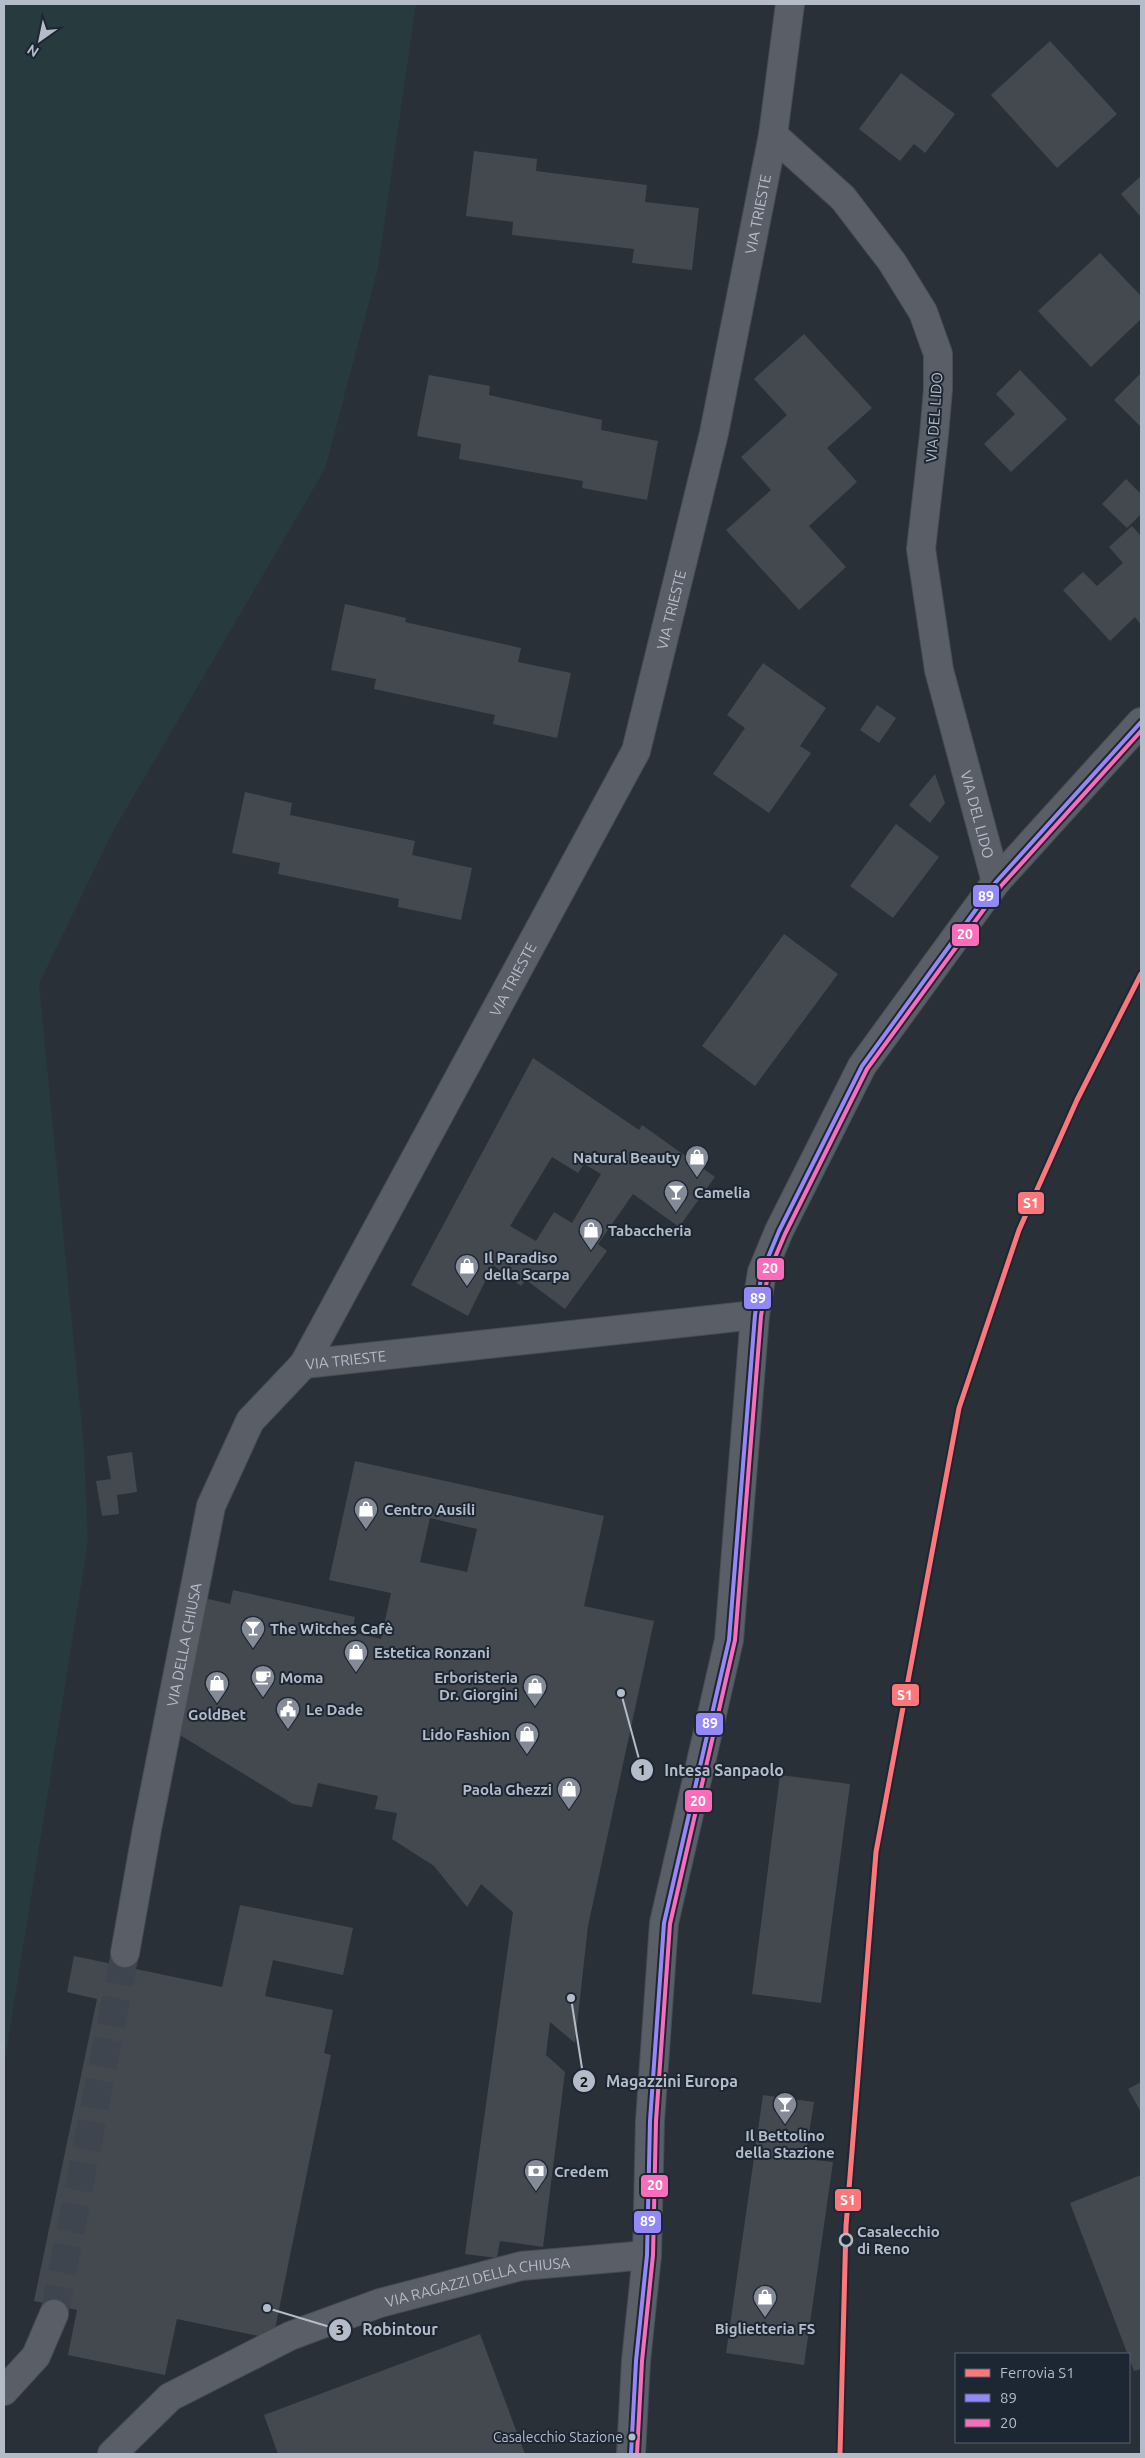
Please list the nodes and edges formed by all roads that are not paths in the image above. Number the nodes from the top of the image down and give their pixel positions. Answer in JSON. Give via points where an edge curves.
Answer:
{"nodes":[{"id":1,"x":790,"y":4,"type":"edge"},
{"id":2,"x":773,"y":135,"type":"junction"},
{"id":3,"x":1141,"y":722,"type":"edge"},
{"id":4,"x":996,"y":882,"type":"junction"},
{"id":5,"x":755,"y":1314,"type":"junction"},
{"id":6,"x":304,"y":1364,"type":"junction"},
{"id":7,"x":125,"y":1954,"type":"tunnel mouth"},
{"id":8,"x":647,"y":2255,"type":"junction"},
{"id":9,"x":54,"y":2314,"type":"tunnel mouth"},
{"id":10,"x":4,"y":2391,"type":"edge"},
{"id":11,"x":112,"y":2454,"type":"edge"},
{"id":12,"x":631,"y":2454,"type":"edge"}],
"edges":[{"from":1,"to":2,"type":"street"},
{"from":2,"to":4,"type":"street","name":"VIA DEL LIDO","via":[[843,198],[892,262],[923,312],[938,354],[934,436],[921,549],[939,670]]},
{"from":2,"to":6,"type":"street","name":"VIA TRIESTE","via":[[714,433],[636,751]]},
{"from":3,"to":4,"type":"street"},
{"from":4,"to":5,"type":"street","via":[[862,1066],[779,1232],[762,1272]]},
{"from":5,"to":6,"type":"street","name":"VIA TRIESTE"},
{"from":5,"to":8,"type":"street","via":[[728,1640],[664,1923],[650,2121]]},
{"from":6,"to":7,"type":"street","name":"VIA DELLA CHIUSA","via":[[250,1421],[211,1506]]},
{"from":8,"to":11,"type":"street","name":"VIA RAGAZZI DELLA CHIUSA","via":[[521,2266],[380,2303],[314,2326],[170,2397]]},
{"from":8,"to":12,"type":"street"},
{"from":9,"to":10,"type":"street","via":[[36,2356]]}]}
